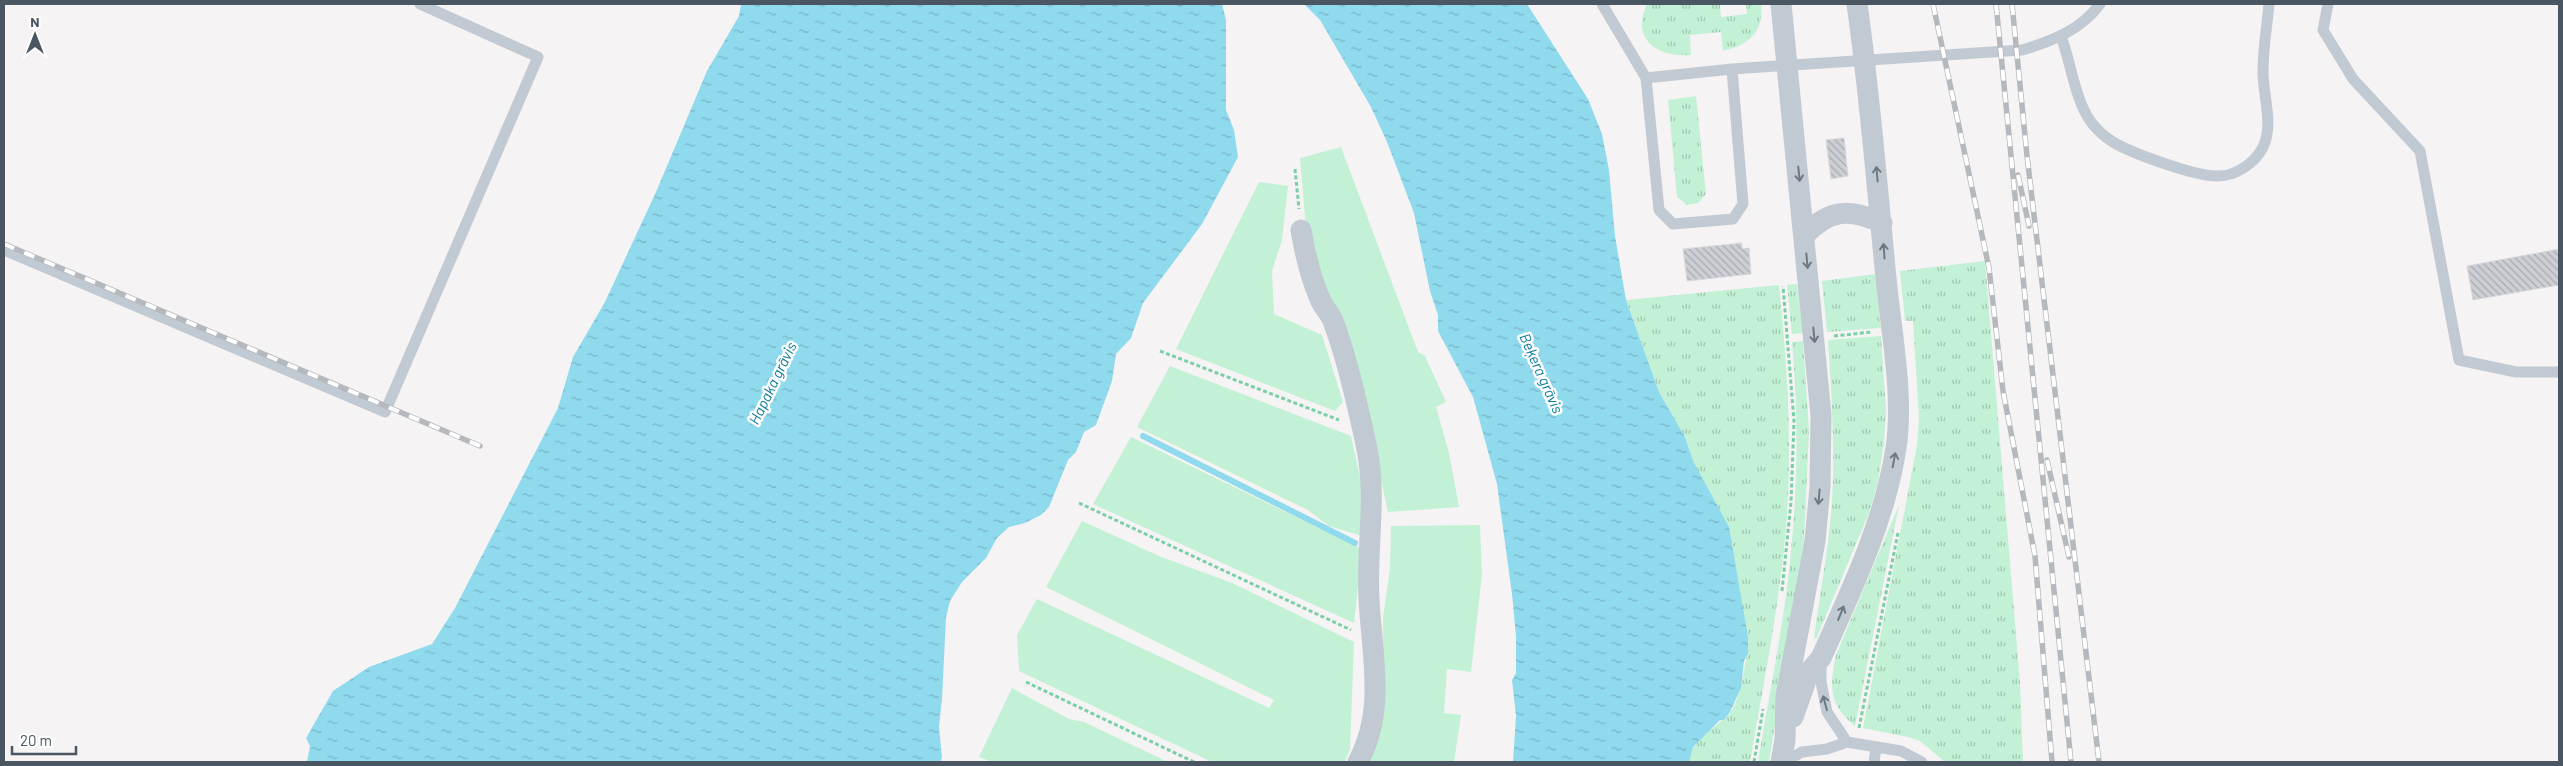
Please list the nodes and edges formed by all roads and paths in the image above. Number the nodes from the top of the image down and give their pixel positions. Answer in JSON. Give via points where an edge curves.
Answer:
{"nodes":[{"id":1,"x":420,"y":4,"type":"edge"},
{"id":2,"x":1602,"y":4,"type":"edge"},
{"id":3,"x":1781,"y":4,"type":"edge"},
{"id":4,"x":1857,"y":4,"type":"edge"},
{"id":5,"x":2100,"y":4,"type":"edge"},
{"id":6,"x":2269,"y":4,"type":"edge"},
{"id":7,"x":2328,"y":4,"type":"edge"},
{"id":8,"x":2061,"y":36,"type":"junction"},
{"id":9,"x":1864,"y":61,"type":"junction"},
{"id":10,"x":1788,"y":66,"type":"junction"},
{"id":11,"x":1732,"y":69,"type":"junction"},
{"id":12,"x":1646,"y":78,"type":"junction"},
{"id":13,"x":1295,"y":169,"type":"dead end"},
{"id":14,"x":1882,"y":223,"type":"junction"},
{"id":15,"x":1301,"y":230,"type":"joint"},
{"id":16,"x":1805,"y":235,"type":"junction"},
{"id":17,"x":4,"y":250,"type":"edge"},
{"id":18,"x":1783,"y":286,"type":"dead end"},
{"id":19,"x":1892,"y":331,"type":"junction"},
{"id":20,"x":1814,"y":337,"type":"junction"},
{"id":21,"x":1788,"y":338,"type":"junction"},
{"id":22,"x":1160,"y":351,"type":"dead end"},
{"id":23,"x":2559,"y":372,"type":"edge"},
{"id":24,"x":1361,"y":429,"type":"junction"},
{"id":25,"x":1080,"y":503,"type":"dead end"},
{"id":26,"x":1898,"y":532,"type":"dead end"},
{"id":27,"x":1781,"y":598,"type":"dead end"},
{"id":28,"x":1373,"y":636,"type":"junction"},
{"id":29,"x":1821,"y":658,"type":"junction"},
{"id":30,"x":1026,"y":682,"type":"dead end"},
{"id":31,"x":1764,"y":699,"type":"dead end"},
{"id":32,"x":1785,"y":740,"type":"junction"},
{"id":33,"x":1852,"y":744,"type":"junction"},
{"id":34,"x":1876,"y":748,"type":"junction"},
{"id":35,"x":1194,"y":762,"type":"edge"},
{"id":36,"x":1358,"y":762,"type":"edge"},
{"id":37,"x":1754,"y":762,"type":"edge"},
{"id":38,"x":1783,"y":762,"type":"edge"},
{"id":39,"x":1874,"y":762,"type":"edge"},
{"id":40,"x":1922,"y":762,"type":"edge"}],
"edges":[{"from":1,"to":17,"type":"lane","via":[[538,57],[386,412]]},
{"from":2,"to":12,"type":"lane"},
{"from":3,"to":10,"type":"street"},
{"from":4,"to":9,"type":"street"},
{"from":5,"to":8,"type":"lane","via":[[2085,20]]},
{"from":6,"to":8,"type":"lane","via":[[2263,69],[2268,123],[2266,139],[2251,162],[2238,172],[2225,176],[2195,173],[2125,148],[2104,136],[2082,106]]},
{"from":7,"to":23,"type":"lane","via":[[2323,30],[2353,79],[2420,151],[2458,360],[2516,372]]},
{"from":8,"to":9,"type":"lane","via":[[2017,51]]},
{"from":9,"to":10,"type":"lane"},
{"from":14,"to":9,"type":"street","one_way":true},
{"from":10,"to":11,"type":"lane"},
{"from":10,"to":16,"type":"street","one_way":true},
{"from":11,"to":12,"type":"lane"},
{"from":11,"to":12,"type":"lane","via":[[1742,204],[1733,219],[1673,224],[1659,210]]},
{"from":13,"to":15,"type":"path"},
{"from":14,"to":16,"type":"street","via":[[1864,214],[1835,214],[1825,217]]},
{"from":19,"to":14,"type":"street","one_way":true},
{"from":15,"to":24,"type":"street","via":[[1307,268],[1320,301],[1332,320]]},
{"from":16,"to":20,"type":"street","one_way":true},
{"from":18,"to":21,"type":"path"},
{"from":19,"to":20,"type":"path"},
{"from":29,"to":19,"type":"street","one_way":true,"via":[[1888,491],[1896,446],[1897,394]]},
{"from":20,"to":21,"type":"path"},
{"from":20,"to":32,"type":"street","one_way":true,"via":[[1821,415],[1820,487],[1815,540],[1786,696]]},
{"from":21,"to":27,"type":"path","via":[[1794,421],[1791,502]]},
{"from":22,"to":24,"type":"path"},
{"from":24,"to":28,"type":"street","via":[[1372,495],[1369,598]]},
{"from":25,"to":28,"type":"path","via":[[1353,630]]},
{"from":26,"to":33,"type":"path"},
{"from":28,"to":36,"type":"street","via":[[1374,717],[1366,748]]},
{"from":29,"to":32,"type":"street","via":[[1808,672]]},
{"from":33,"to":29,"type":"lane","one_way":true,"via":[[1827,712]]},
{"from":30,"to":35,"type":"path"},
{"from":31,"to":37,"type":"path"},
{"from":32,"to":38,"type":"street"},
{"from":33,"to":34,"type":"lane"},
{"from":33,"to":38,"type":"lane","via":[[1802,752]]},
{"from":34,"to":39,"type":"lane"},
{"from":34,"to":40,"type":"lane","via":[[1901,751]]}]}
